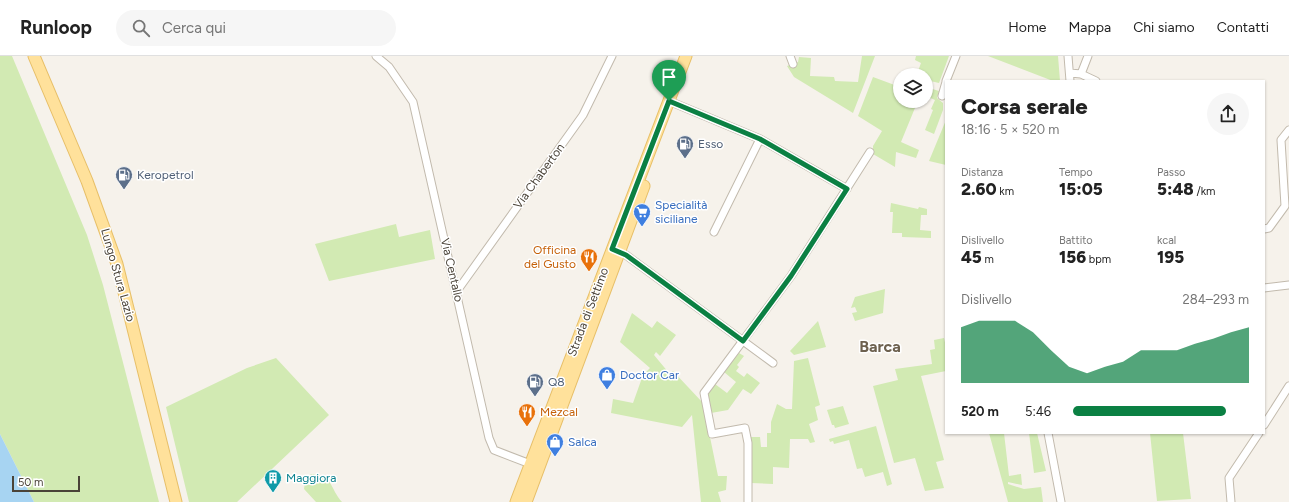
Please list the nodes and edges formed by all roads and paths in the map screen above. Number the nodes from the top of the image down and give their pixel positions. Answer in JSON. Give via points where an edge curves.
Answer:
{"nodes":[{"id":1,"x":34,"y":56,"type":"edge"},
{"id":2,"x":376,"y":56,"type":"edge"},
{"id":3,"x":612,"y":56,"type":"edge"},
{"id":4,"x":686,"y":56,"type":"edge"},
{"id":5,"x":692,"y":56,"type":"edge"},
{"id":6,"x":790,"y":56,"type":"edge"},
{"id":7,"x":956,"y":56,"type":"edge"},
{"id":8,"x":1068,"y":56,"type":"edge"},
{"id":9,"x":1088,"y":56,"type":"edge"},
{"id":10,"x":793,"y":64,"type":"dead end"},
{"id":11,"x":1070,"y":73,"type":"junction"},
{"id":12,"x":1081,"y":74,"type":"junction"},
{"id":13,"x":946,"y":80,"type":"edge"},
{"id":14,"x":1070,"y":80,"type":"edge"},
{"id":15,"x":1094,"y":80,"type":"edge"},
{"id":16,"x":945,"y":85,"type":"edge"},
{"id":17,"x":942,"y":96,"type":"dead end"},
{"id":18,"x":672,"y":102,"type":"junction"},
{"id":19,"x":1289,"y":130,"type":"edge"},
{"id":20,"x":760,"y":139,"type":"junction"},
{"id":21,"x":870,"y":152,"type":"dead end"},
{"id":22,"x":847,"y":189,"type":"junction"},
{"id":23,"x":1265,"y":229,"type":"edge"},
{"id":24,"x":714,"y":232,"type":"dead end"},
{"id":25,"x":616,"y":250,"type":"junction"},
{"id":26,"x":1289,"y":285,"type":"edge"},
{"id":27,"x":1265,"y":288,"type":"edge"},
{"id":28,"x":456,"y":291,"type":"junction"},
{"id":29,"x":743,"y":341,"type":"junction"},
{"id":30,"x":774,"y":362,"type":"dead end"},
{"id":31,"x":1289,"y":386,"type":"edge"},
{"id":32,"x":1265,"y":423,"type":"edge"},
{"id":33,"x":1048,"y":434,"type":"edge"},
{"id":34,"x":1258,"y":434,"type":"edge"},
{"id":35,"x":534,"y":465,"type":"junction"},
{"id":36,"x":176,"y":502,"type":"edge"},
{"id":37,"x":516,"y":502,"type":"edge"},
{"id":38,"x":526,"y":502,"type":"edge"},
{"id":39,"x":748,"y":502,"type":"edge"},
{"id":40,"x":1062,"y":502,"type":"edge"},
{"id":41,"x":1231,"y":502,"type":"edge"}],
"edges":[{"from":1,"to":36,"type":"main road","name":"Lungo Stura Lazio","via":[[87,181],[117,264]]},
{"from":2,"to":28,"type":"street","name":"Via Centallo","via":[[389,67],[413,102]]},
{"from":3,"to":28,"type":"street","name":"Via Chaberton","via":[[584,115]]},
{"from":4,"to":18,"type":"main road","name":"Strada di Settimo"},
{"from":5,"to":18,"type":"main road","name":"Strada di Settimo"},
{"from":6,"to":10,"type":"street"},
{"from":7,"to":13,"type":"street"},
{"from":8,"to":11,"type":"street"},
{"from":9,"to":12,"type":"street"},
{"from":11,"to":12,"type":"street"},
{"from":11,"to":14,"type":"street"},
{"from":12,"to":15,"type":"street"},
{"from":16,"to":17,"type":"street"},
{"from":18,"to":20,"type":"street"},
{"from":18,"to":25,"type":"main road","name":"Strada di Settimo"},
{"from":19,"to":23,"type":"street","via":[[1281,140],[1285,206],[1269,228]]},
{"from":20,"to":22,"type":"street"},
{"from":20,"to":24,"type":"street"},
{"from":21,"to":22,"type":"street"},
{"from":22,"to":29,"type":"street","via":[[791,276]]},
{"from":25,"to":29,"type":"street"},
{"from":25,"to":35,"type":"main road","name":"Strada di Settimo"},
{"from":26,"to":27,"type":"street"},
{"from":28,"to":35,"type":"street","name":"Via Centallo","via":[[489,438],[494,450]]},
{"from":29,"to":30,"type":"street"},
{"from":29,"to":39,"type":"street","via":[[704,393],[712,434],[745,428],[748,443]]},
{"from":31,"to":32,"type":"street"},
{"from":33,"to":40,"type":"street"},
{"from":34,"to":41,"type":"street","via":[[1230,478]]},
{"from":35,"to":37,"type":"main road","name":"Strada di Settimo"},
{"from":35,"to":38,"type":"main road","name":"Strada di Settimo"}]}
